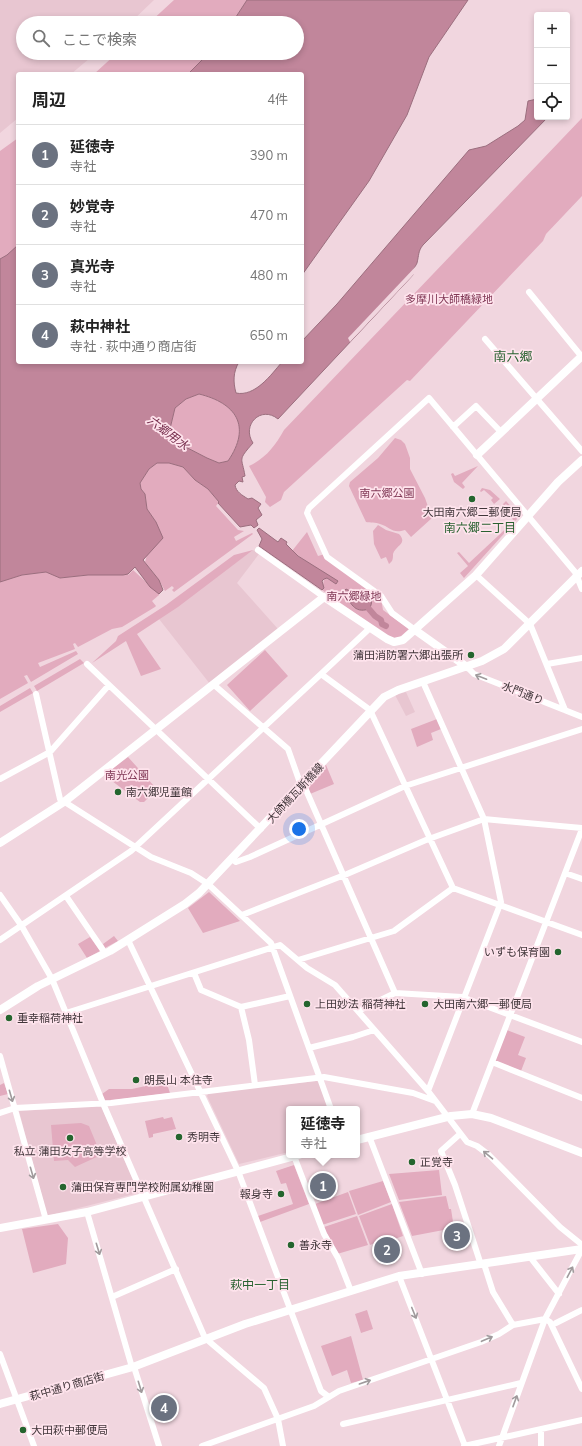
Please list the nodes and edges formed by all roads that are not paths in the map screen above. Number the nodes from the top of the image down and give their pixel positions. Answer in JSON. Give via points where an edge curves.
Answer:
{"nodes":[{"id":1,"x":529,"y":292,"type":"dead end"},
{"id":2,"x":485,"y":339,"type":"dead end"},
{"id":3,"x":582,"y":357,"type":"edge"},
{"id":4,"x":537,"y":398,"type":"junction"},
{"id":5,"x":453,"y":427,"type":"junction"},
{"id":6,"x":501,"y":432,"type":"junction"},
{"id":7,"x":582,"y":451,"type":"edge"},
{"id":8,"x":477,"y":455,"type":"junction"},
{"id":9,"x":582,"y":460,"type":"edge"},
{"id":10,"x":528,"y":517,"type":"junction"},
{"id":11,"x":258,"y":550,"type":"dead end"},
{"id":12,"x":580,"y":574,"type":"edge"},
{"id":13,"x":476,"y":576,"type":"junction"},
{"id":14,"x":582,"y":589,"type":"edge"},
{"id":15,"x":324,"y":597,"type":"junction"},
{"id":16,"x":530,"y":624,"type":"junction"},
{"id":17,"x":370,"y":628,"type":"junction"},
{"id":18,"x":415,"y":630,"type":"junction"},
{"id":19,"x":582,"y":658,"type":"edge"},
{"id":20,"x":87,"y":664,"type":"dead end"},
{"id":21,"x":547,"y":664,"type":"junction"},
{"id":22,"x":467,"y":667,"type":"junction"},
{"id":23,"x":321,"y":674,"type":"junction"},
{"id":24,"x":423,"y":682,"type":"junction"},
{"id":25,"x":213,"y":684,"type":"junction"},
{"id":26,"x":108,"y":685,"type":"junction"},
{"id":27,"x":36,"y":694,"type":"dead end"},
{"id":28,"x":370,"y":710,"type":"junction"},
{"id":29,"x":565,"y":710,"type":"junction"},
{"id":30,"x":582,"y":716,"type":"edge"},
{"id":31,"x":263,"y":728,"type":"junction"},
{"id":32,"x":582,"y":729,"type":"edge"},
{"id":33,"x":156,"y":730,"type":"junction"},
{"id":34,"x":50,"y":752,"type":"junction"},
{"id":35,"x":460,"y":768,"type":"junction"},
{"id":36,"x":0,"y":779,"type":"edge"},
{"id":37,"x":208,"y":779,"type":"junction"},
{"id":38,"x":302,"y":785,"type":"junction"},
{"id":39,"x":405,"y":786,"type":"junction"},
{"id":40,"x":64,"y":802,"type":"junction"},
{"id":41,"x":484,"y":819,"type":"junction"},
{"id":42,"x":322,"y":826,"type":"junction"},
{"id":43,"x":582,"y":828,"type":"edge"},
{"id":44,"x":261,"y":829,"type":"junction"},
{"id":45,"x":429,"y":839,"type":"junction"},
{"id":46,"x":0,"y":843,"type":"edge"},
{"id":47,"x":136,"y":847,"type":"junction"},
{"id":48,"x":232,"y":859,"type":"junction"},
{"id":49,"x":565,"y":873,"type":"junction"},
{"id":50,"x":343,"y":876,"type":"junction"},
{"id":51,"x":582,"y":879,"type":"edge"},
{"id":52,"x":208,"y":884,"type":"junction"},
{"id":53,"x":453,"y":888,"type":"junction"},
{"id":54,"x":0,"y":895,"type":"edge"},
{"id":55,"x":66,"y":896,"type":"junction"},
{"id":56,"x":500,"y":907,"type":"junction"},
{"id":57,"x":242,"y":916,"type":"junction"},
{"id":58,"x":546,"y":922,"type":"junction"},
{"id":59,"x":21,"y":925,"type":"junction"},
{"id":60,"x":582,"y":935,"type":"edge"},
{"id":61,"x":371,"y":938,"type":"junction"},
{"id":62,"x":0,"y":940,"type":"edge"},
{"id":63,"x":128,"y":940,"type":"junction"},
{"id":64,"x":272,"y":947,"type":"junction"},
{"id":65,"x":105,"y":953,"type":"junction"},
{"id":66,"x":298,"y":960,"type":"junction"},
{"id":67,"x":194,"y":973,"type":"junction"},
{"id":68,"x":52,"y":979,"type":"junction"},
{"id":69,"x":151,"y":987,"type":"junction"},
{"id":70,"x":395,"y":993,"type":"junction"},
{"id":71,"x":290,"y":996,"type":"junction"},
{"id":72,"x":465,"y":997,"type":"junction"},
{"id":73,"x":242,"y":1007,"type":"junction"},
{"id":74,"x":0,"y":1010,"type":"edge"},
{"id":75,"x":358,"y":1011,"type":"junction"},
{"id":76,"x":66,"y":1013,"type":"junction"},
{"id":77,"x":510,"y":1014,"type":"junction"},
{"id":78,"x":374,"y":1030,"type":"junction"},
{"id":79,"x":582,"y":1042,"type":"edge"},
{"id":80,"x":309,"y":1048,"type":"junction"},
{"id":81,"x":0,"y":1056,"type":"edge"},
{"id":82,"x":492,"y":1062,"type":"junction"},
{"id":83,"x":320,"y":1078,"type":"junction"},
{"id":84,"x":7,"y":1080,"type":"junction"},
{"id":85,"x":0,"y":1083,"type":"edge"},
{"id":86,"x":255,"y":1085,"type":"junction"},
{"id":87,"x":200,"y":1091,"type":"junction"},
{"id":88,"x":428,"y":1091,"type":"junction"},
{"id":89,"x":582,"y":1098,"type":"edge"},
{"id":90,"x":435,"y":1101,"type":"junction"},
{"id":91,"x":103,"y":1104,"type":"junction"},
{"id":92,"x":330,"y":1106,"type":"edge"},
{"id":93,"x":15,"y":1108,"type":"junction"},
{"id":94,"x":0,"y":1113,"type":"edge"},
{"id":95,"x":472,"y":1114,"type":"junction"},
{"id":96,"x":446,"y":1117,"type":"junction"},
{"id":97,"x":460,"y":1134,"type":"junction"},
{"id":98,"x":370,"y":1136,"type":"junction"},
{"id":99,"x":360,"y":1139,"type":"edge"},
{"id":100,"x":582,"y":1153,"type":"edge"},
{"id":101,"x":288,"y":1158,"type":"edge"},
{"id":102,"x":297,"y":1158,"type":"edge"},
{"id":103,"x":238,"y":1171,"type":"junction"},
{"id":104,"x":144,"y":1197,"type":"junction"},
{"id":105,"x":87,"y":1212,"type":"junction"},
{"id":106,"x":46,"y":1220,"type":"junction"},
{"id":107,"x":0,"y":1228,"type":"edge"},
{"id":108,"x":582,"y":1248,"type":"edge"},
{"id":109,"x":530,"y":1258,"type":"junction"},
{"id":110,"x":482,"y":1265,"type":"junction"},
{"id":111,"x":176,"y":1269,"type":"junction"},
{"id":112,"x":422,"y":1274,"type":"junction"},
{"id":113,"x":399,"y":1276,"type":"junction"},
{"id":114,"x":351,"y":1291,"type":"junction"},
{"id":115,"x":559,"y":1294,"type":"junction"},
{"id":116,"x":112,"y":1298,"type":"junction"},
{"id":117,"x":291,"y":1310,"type":"junction"},
{"id":118,"x":582,"y":1310,"type":"edge"},
{"id":119,"x":545,"y":1319,"type":"junction"},
{"id":120,"x":556,"y":1323,"type":"dead end"},
{"id":121,"x":513,"y":1325,"type":"junction"},
{"id":122,"x":205,"y":1338,"type":"junction"},
{"id":123,"x":0,"y":1354,"type":"edge"},
{"id":124,"x":432,"y":1359,"type":"junction"},
{"id":125,"x":133,"y":1367,"type":"junction"},
{"id":126,"x":521,"y":1383,"type":"junction"},
{"id":127,"x":582,"y":1389,"type":"edge"},
{"id":128,"x":329,"y":1397,"type":"junction"},
{"id":129,"x":448,"y":1400,"type":"junction"},
{"id":130,"x":18,"y":1402,"type":"junction"},
{"id":131,"x":0,"y":1404,"type":"edge"},
{"id":132,"x":278,"y":1419,"type":"junction"},
{"id":133,"x":582,"y":1420,"type":"edge"},
{"id":134,"x":343,"y":1424,"type":"dead end"},
{"id":135,"x":541,"y":1429,"type":"junction"},
{"id":136,"x":502,"y":1438,"type":"junction"},
{"id":137,"x":34,"y":1446,"type":"edge"},
{"id":138,"x":159,"y":1446,"type":"edge"},
{"id":139,"x":202,"y":1446,"type":"edge"},
{"id":140,"x":282,"y":1446,"type":"edge"},
{"id":141,"x":465,"y":1446,"type":"edge"},
{"id":142,"x":499,"y":1446,"type":"edge"},
{"id":143,"x":541,"y":1446,"type":"edge"}],
"edges":[{"from":1,"to":3,"type":"street"},
{"from":2,"to":4,"type":"street"},
{"from":3,"to":4,"type":"street"},
{"from":4,"to":6,"type":"street"},
{"from":4,"to":7,"type":"street"},
{"from":5,"to":6,"type":"street","via":[[476,406]]},
{"from":5,"to":8,"type":"street"},
{"from":5,"to":18,"type":"street","via":[[429,398],[309,508],[307,513],[326,557],[381,596],[392,613]]},
{"from":6,"to":8,"type":"street"},
{"from":8,"to":10,"type":"street"},
{"from":9,"to":10,"type":"street","via":[[558,482]]},
{"from":10,"to":12,"type":"street","via":[[575,572]]},
{"from":10,"to":13,"type":"street"},
{"from":11,"to":15,"type":"street"},
{"from":12,"to":14,"type":"street"},
{"from":12,"to":16,"type":"street","name":"大師橋瓦斯橋線"},
{"from":13,"to":16,"type":"street"},
{"from":13,"to":18,"type":"street"},
{"from":15,"to":17,"type":"street"},
{"from":15,"to":25,"type":"street"},
{"from":16,"to":21,"type":"street"},
{"from":16,"to":22,"type":"street","name":"大師橋瓦斯橋線","via":[[504,649]]},
{"from":17,"to":18,"type":"street","via":[[394,642],[403,640]]},
{"from":17,"to":23,"type":"street"},
{"from":18,"to":22,"type":"street"},
{"from":19,"to":21,"type":"street"},
{"from":20,"to":26,"type":"street"},
{"from":21,"to":29,"type":"street"},
{"from":22,"to":24,"type":"street","name":"大師橋瓦斯橋線"},
{"from":29,"to":22,"type":"street","name":"水門通り","one_way":true,"via":[[474,674]]},
{"from":23,"to":28,"type":"street"},
{"from":23,"to":31,"type":"street"},
{"from":24,"to":28,"type":"street","name":"大師橋瓦斯橋線","via":[[384,697]]},
{"from":24,"to":35,"type":"street"},
{"from":25,"to":31,"type":"street"},
{"from":25,"to":33,"type":"street"},
{"from":26,"to":33,"type":"street"},
{"from":26,"to":34,"type":"street"},
{"from":27,"to":34,"type":"street"},
{"from":28,"to":38,"type":"street","name":"大師橋瓦斯橋線"},
{"from":28,"to":39,"type":"street"},
{"from":29,"to":30,"type":"street","name":"水門通り"},
{"from":31,"to":37,"type":"street"},
{"from":31,"to":38,"type":"street","via":[[288,749]]},
{"from":32,"to":35,"type":"street"},
{"from":33,"to":37,"type":"street"},
{"from":33,"to":40,"type":"street"},
{"from":34,"to":36,"type":"street"},
{"from":34,"to":40,"type":"street","via":[[60,800]]},
{"from":35,"to":39,"type":"street"},
{"from":35,"to":41,"type":"street"},
{"from":37,"to":44,"type":"street"},
{"from":37,"to":47,"type":"street"},
{"from":38,"to":42,"type":"street"},
{"from":38,"to":44,"type":"street","name":"大師橋瓦斯橋線"},
{"from":39,"to":42,"type":"street"},
{"from":39,"to":45,"type":"street"},
{"from":40,"to":46,"type":"street"},
{"from":40,"to":47,"type":"street"},
{"from":41,"to":43,"type":"street"},
{"from":41,"to":45,"type":"street"},
{"from":41,"to":56,"type":"street"},
{"from":42,"to":48,"type":"street","via":[[250,858],[236,862]]},
{"from":42,"to":50,"type":"street"},
{"from":43,"to":49,"type":"street"},
{"from":44,"to":48,"type":"street","name":"大師橋瓦斯橋線"},
{"from":45,"to":50,"type":"street"},
{"from":45,"to":53,"type":"street"},
{"from":47,"to":52,"type":"street","via":[[151,857],[191,873]]},
{"from":47,"to":55,"type":"street"},
{"from":48,"to":52,"type":"street","name":"大師橋瓦斯橋線"},
{"from":49,"to":51,"type":"street"},
{"from":49,"to":58,"type":"street"},
{"from":50,"to":57,"type":"street"},
{"from":50,"to":61,"type":"street"},
{"from":52,"to":57,"type":"street"},
{"from":52,"to":63,"type":"street","name":"大師橋瓦斯橋線","via":[[185,904]]},
{"from":53,"to":56,"type":"street"},
{"from":53,"to":61,"type":"street","via":[[394,931]]},
{"from":54,"to":59,"type":"street"},
{"from":55,"to":59,"type":"street"},
{"from":55,"to":65,"type":"street"},
{"from":56,"to":58,"type":"street"},
{"from":56,"to":72,"type":"street"},
{"from":57,"to":64,"type":"street","via":[[271,943]]},
{"from":58,"to":60,"type":"street"},
{"from":58,"to":77,"type":"street"},
{"from":59,"to":62,"type":"street"},
{"from":59,"to":68,"type":"street"},
{"from":61,"to":66,"type":"street"},
{"from":61,"to":70,"type":"street"},
{"from":63,"to":65,"type":"street","name":"大師橋瓦斯橋線"},
{"from":63,"to":69,"type":"street"},
{"from":64,"to":66,"type":"street","via":[[280,945]]},
{"from":64,"to":67,"type":"street"},
{"from":64,"to":71,"type":"street"},
{"from":65,"to":68,"type":"street","name":"大師橋瓦斯橋線"},
{"from":66,"to":75,"type":"street","via":[[334,985]]},
{"from":67,"to":69,"type":"street"},
{"from":67,"to":73,"type":"street","via":[[201,990]]},
{"from":68,"to":74,"type":"street","name":"大師橋瓦斯橋線"},
{"from":68,"to":76,"type":"street"},
{"from":69,"to":76,"type":"street"},
{"from":69,"to":87,"type":"street"},
{"from":70,"to":72,"type":"street"},
{"from":70,"to":75,"type":"street"},
{"from":71,"to":73,"type":"street"},
{"from":71,"to":80,"type":"street"},
{"from":72,"to":77,"type":"street"},
{"from":72,"to":88,"type":"street"},
{"from":73,"to":86,"type":"street","via":[[250,1040]]},
{"from":75,"to":78,"type":"street"},
{"from":76,"to":91,"type":"street"},
{"from":77,"to":79,"type":"street"},
{"from":77,"to":82,"type":"street"},
{"from":78,"to":80,"type":"street"},
{"from":78,"to":88,"type":"street"},
{"from":80,"to":83,"type":"street"},
{"from":81,"to":84,"type":"street"},
{"from":82,"to":89,"type":"street"},
{"from":82,"to":95,"type":"street"},
{"from":83,"to":86,"type":"street"},
{"from":83,"to":90,"type":"street","via":[[413,1093]]},
{"from":83,"to":92,"type":"street"},
{"from":84,"to":85,"type":"street"},
{"from":84,"to":93,"type":"street","one_way":true},
{"from":86,"to":87,"type":"street"},
{"from":87,"to":91,"type":"street"},
{"from":87,"to":103,"type":"street"},
{"from":88,"to":90,"type":"street"},
{"from":90,"to":96,"type":"street"},
{"from":91,"to":93,"type":"street"},
{"from":91,"to":104,"type":"street"},
{"from":93,"to":94,"type":"street"},
{"from":93,"to":106,"type":"street","one_way":true},
{"from":95,"to":96,"type":"street"},
{"from":95,"to":100,"type":"street","via":[[491,1118]]},
{"from":96,"to":97,"type":"street"},
{"from":96,"to":98,"type":"street"},
{"from":108,"to":97,"type":"street","one_way":true,"via":[[581,1244],[560,1227],[489,1155],[478,1146],[467,1142]]},
{"from":97,"to":110,"type":"street","via":[[441,1151]]},
{"from":98,"to":99,"type":"street"},
{"from":98,"to":112,"type":"street"},
{"from":101,"to":103,"type":"street"},
{"from":102,"to":114,"type":"street","via":[[324,1234],[338,1258]]},
{"from":103,"to":104,"type":"street"},
{"from":103,"to":117,"type":"street"},
{"from":104,"to":105,"type":"street"},
{"from":104,"to":111,"type":"street"},
{"from":105,"to":106,"type":"street"},
{"from":105,"to":116,"type":"street","one_way":true},
{"from":106,"to":107,"type":"street"},
{"from":108,"to":109,"type":"street","name":"萩中通り商店街"},
{"from":115,"to":108,"type":"street","one_way":true},
{"from":109,"to":110,"type":"street","name":"萩中通り商店街"},
{"from":109,"to":115,"type":"street"},
{"from":110,"to":112,"type":"street","name":"萩中通り商店街"},
{"from":110,"to":121,"type":"street","via":[[493,1292]]},
{"from":111,"to":116,"type":"street"},
{"from":111,"to":122,"type":"street"},
{"from":112,"to":113,"type":"street","name":"萩中通り商店街"},
{"from":113,"to":114,"type":"street","name":"萩中通り商店街"},
{"from":113,"to":124,"type":"street","one_way":true},
{"from":114,"to":117,"type":"street","name":"萩中通り商店街"},
{"from":115,"to":119,"type":"street"},
{"from":116,"to":125,"type":"street"},
{"from":117,"to":122,"type":"street","name":"萩中通り商店街"},
{"from":117,"to":128,"type":"street","via":[[321,1391]]},
{"from":118,"to":120,"type":"street"},
{"from":119,"to":121,"type":"street"},
{"from":119,"to":126,"type":"street"},
{"from":119,"to":127,"type":"street","via":[[550,1322]]},
{"from":124,"to":121,"type":"street","one_way":true,"via":[[499,1334]]},
{"from":122,"to":125,"type":"street","name":"萩中通り商店街"},
{"from":122,"to":132,"type":"street","via":[[264,1388]]},
{"from":123,"to":130,"type":"street"},
{"from":128,"to":124,"type":"street","one_way":true},
{"from":124,"to":129,"type":"street"},
{"from":125,"to":130,"type":"street","name":"萩中通り商店街"},
{"from":125,"to":138,"type":"street","one_way":true},
{"from":126,"to":129,"type":"street"},
{"from":136,"to":126,"type":"street","one_way":true},
{"from":128,"to":132,"type":"street","via":[[314,1406]]},
{"from":129,"to":134,"type":"street"},
{"from":129,"to":141,"type":"street"},
{"from":130,"to":131,"type":"street","name":"萩中通り商店街"},
{"from":130,"to":137,"type":"street"},
{"from":132,"to":139,"type":"street"},
{"from":132,"to":140,"type":"street"},
{"from":133,"to":135,"type":"street"},
{"from":135,"to":136,"type":"street"},
{"from":135,"to":143,"type":"street"},
{"from":136,"to":141,"type":"street"},
{"from":136,"to":142,"type":"street"}]}
